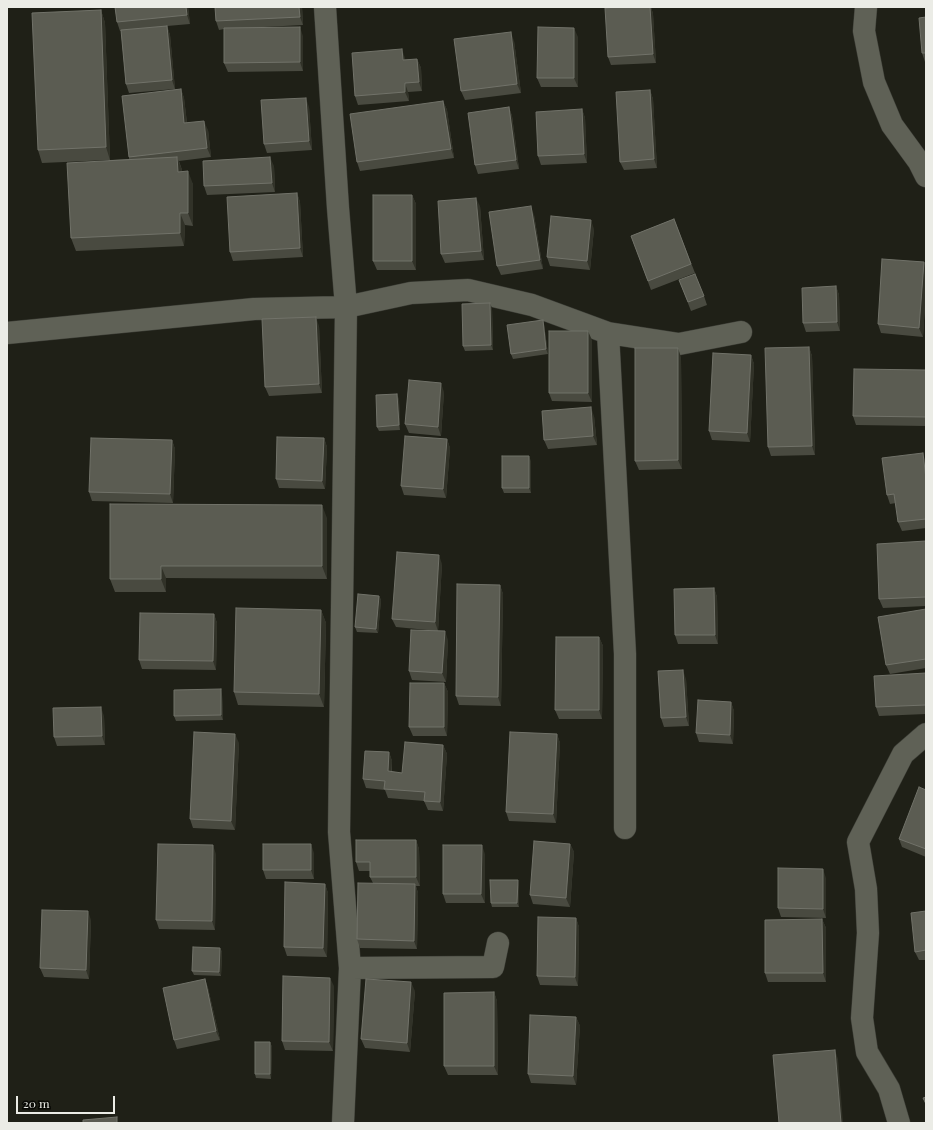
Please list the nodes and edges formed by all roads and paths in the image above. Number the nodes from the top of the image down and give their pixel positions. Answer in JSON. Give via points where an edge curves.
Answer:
{"nodes":[{"id":1,"x":325,"y":7,"type":"edge"},
{"id":2,"x":866,"y":7,"type":"edge"},
{"id":3,"x":926,"y":176,"type":"edge"},
{"id":4,"x":346,"y":307,"type":"junction"},
{"id":5,"x":741,"y":332,"type":"dead end"},
{"id":6,"x":7,"y":333,"type":"edge"},
{"id":7,"x":608,"y":333,"type":"junction"},
{"id":8,"x":926,"y":734,"type":"edge"},
{"id":9,"x":625,"y":828,"type":"dead end"},
{"id":10,"x":498,"y":942,"type":"dead end"},
{"id":11,"x":350,"y":968,"type":"junction"},
{"id":12,"x":344,"y":1123,"type":"edge"},
{"id":13,"x":899,"y":1123,"type":"edge"}],
"edges":[{"from":1,"to":4,"type":"street"},
{"from":2,"to":3,"type":"street","via":[[864,31],[874,82],[892,125]]},
{"from":4,"to":6,"type":"street","via":[[254,309]]},
{"from":4,"to":7,"type":"street","via":[[411,293],[468,290],[532,305]]},
{"from":4,"to":11,"type":"street","via":[[339,832]]},
{"from":5,"to":7,"type":"street","via":[[680,344]]},
{"from":7,"to":9,"type":"street","via":[[625,654]]},
{"from":8,"to":13,"type":"street","via":[[903,754],[858,842],[866,889],[868,933],[862,1018],[867,1052],[889,1089]]},
{"from":10,"to":11,"type":"street","via":[[493,967]]},
{"from":11,"to":12,"type":"street"}]}
